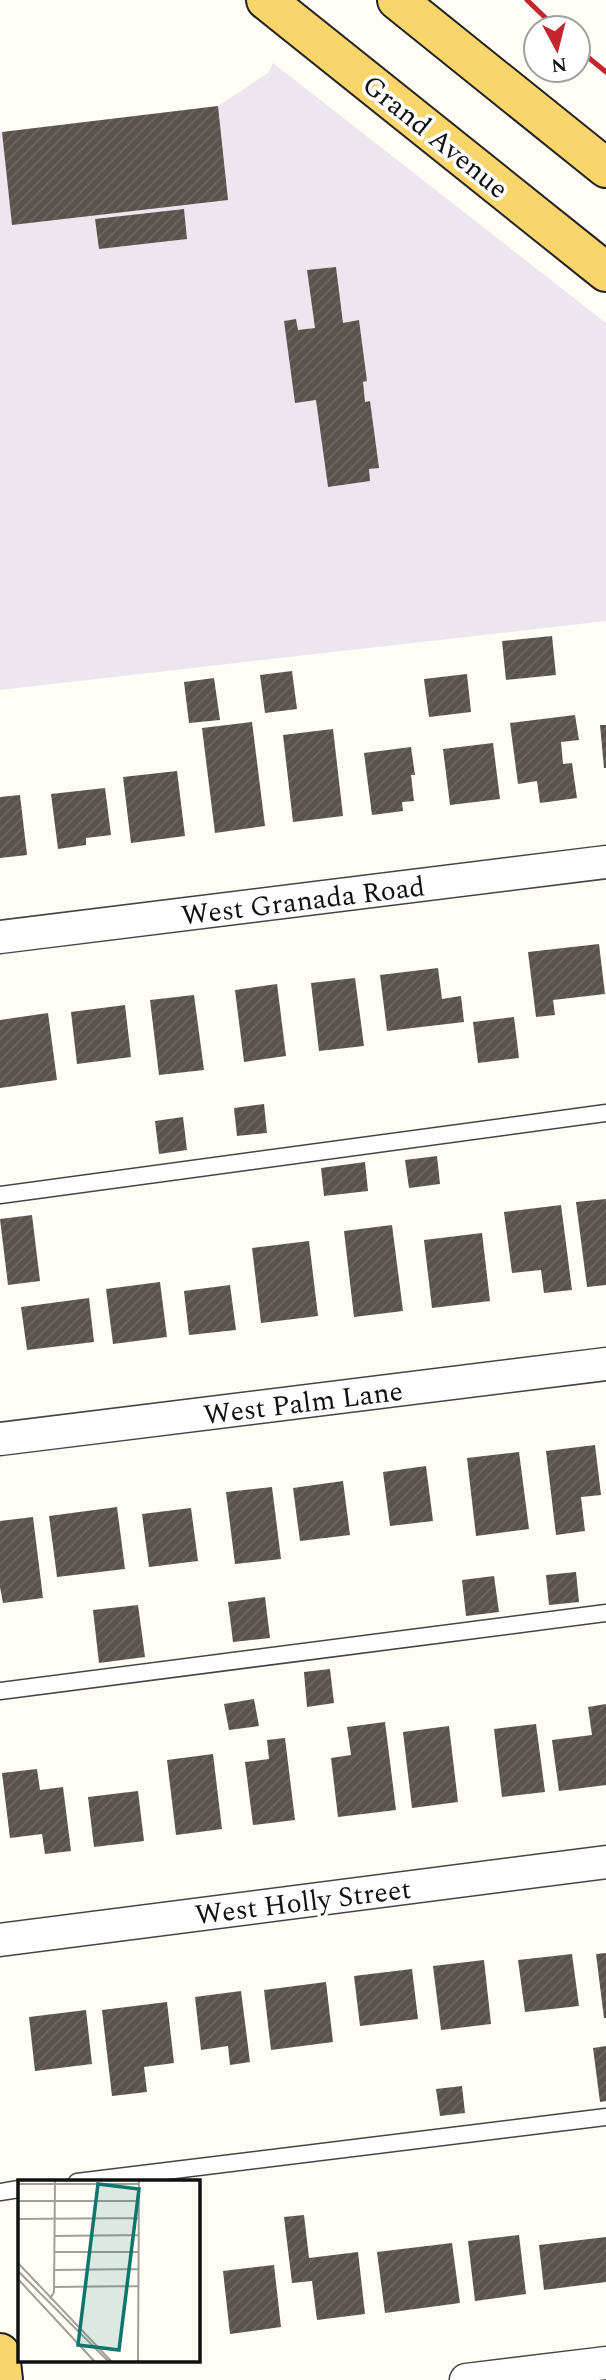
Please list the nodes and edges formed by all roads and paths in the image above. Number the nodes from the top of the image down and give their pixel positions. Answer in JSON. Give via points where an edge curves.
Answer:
{"nodes":[{"id":1,"x":266,"y":0,"type":"edge"},
{"id":2,"x":397,"y":0,"type":"edge"},
{"id":3,"x":606,"y":168,"type":"edge"},
{"id":4,"x":606,"y":272,"type":"edge"},
{"id":5,"x":606,"y":862,"type":"edge"},
{"id":6,"x":0,"y":937,"type":"edge"},
{"id":7,"x":606,"y":1113,"type":"edge"},
{"id":8,"x":0,"y":1195,"type":"edge"},
{"id":9,"x":606,"y":1364,"type":"edge"},
{"id":10,"x":0,"y":1439,"type":"edge"},
{"id":11,"x":606,"y":1613,"type":"edge"},
{"id":12,"x":0,"y":1691,"type":"edge"},
{"id":13,"x":606,"y":1862,"type":"edge"},
{"id":14,"x":0,"y":1940,"type":"edge"},
{"id":15,"x":606,"y":2117,"type":"edge"},
{"id":16,"x":93,"y":2180,"type":"edge"},
{"id":17,"x":18,"y":2189,"type":"edge"},
{"id":18,"x":0,"y":2192,"type":"edge"},
{"id":19,"x":0,"y":2353,"type":"edge"},
{"id":20,"x":606,"y":2363,"type":"edge"},
{"id":21,"x":3,"y":2380,"type":"edge"},
{"id":22,"x":466,"y":2380,"type":"edge"}],
"edges":[{"from":1,"to":4,"type":"main road","name":"Grand Avenue"},
{"from":2,"to":3,"type":"main road"},
{"from":5,"to":6,"type":"street","name":"West Granada Road"},
{"from":7,"to":8,"type":"lane"},
{"from":9,"to":10,"type":"street","name":"West Palm Lane"},
{"from":11,"to":12,"type":"lane"},
{"from":13,"to":14,"type":"street","name":"West Holly Street"},
{"from":15,"to":16,"type":"lane"},
{"from":17,"to":18,"type":"lane"},
{"from":19,"to":21,"type":"main road"},
{"from":20,"to":22,"type":"street"}]}
